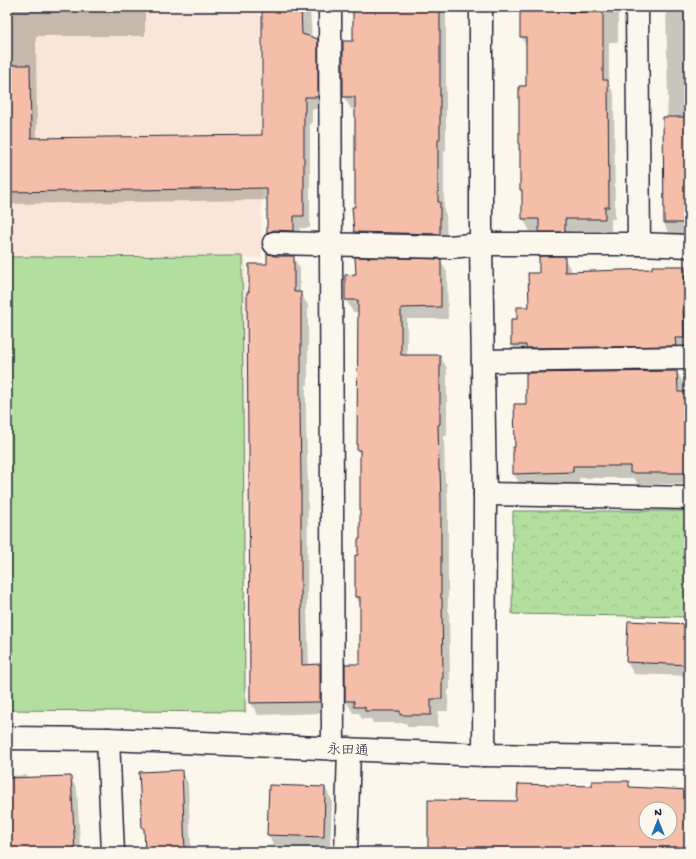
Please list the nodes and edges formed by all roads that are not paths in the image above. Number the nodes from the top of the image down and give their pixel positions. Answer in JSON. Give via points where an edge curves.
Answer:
{"nodes":[{"id":1,"x":330,"y":7,"type":"edge"},
{"id":2,"x":481,"y":7,"type":"edge"},
{"id":3,"x":637,"y":7,"type":"edge"},
{"id":4,"x":274,"y":243,"type":"dead end"},
{"id":5,"x":330,"y":244,"type":"junction"},
{"id":6,"x":481,"y":244,"type":"junction"},
{"id":7,"x":638,"y":244,"type":"junction"},
{"id":8,"x":689,"y":246,"type":"edge"},
{"id":9,"x":689,"y":358,"type":"edge"},
{"id":10,"x":483,"y":361,"type":"junction"},
{"id":11,"x":485,"y":494,"type":"junction"},
{"id":12,"x":689,"y":498,"type":"edge"},
{"id":13,"x":7,"y":738,"type":"edge"},
{"id":14,"x":108,"y":739,"type":"junction"},
{"id":15,"x":341,"y":749,"type":"junction"},
{"id":16,"x":484,"y":755,"type":"junction"},
{"id":17,"x":689,"y":758,"type":"edge"},
{"id":18,"x":113,"y":852,"type":"edge"},
{"id":19,"x":346,"y":852,"type":"edge"}],
"edges":[{"from":1,"to":5,"type":"street"},
{"from":2,"to":6,"type":"street"},
{"from":3,"to":7,"type":"street"},
{"from":4,"to":5,"type":"street"},
{"from":5,"to":6,"type":"street","via":[[448,247]]},
{"from":5,"to":15,"type":"street"},
{"from":6,"to":7,"type":"street"},
{"from":6,"to":10,"type":"street"},
{"from":7,"to":8,"type":"street"},
{"from":9,"to":10,"type":"street"},
{"from":10,"to":11,"type":"street"},
{"from":11,"to":12,"type":"street"},
{"from":11,"to":16,"type":"street"},
{"from":13,"to":14,"type":"street","name":"永田通"},
{"from":14,"to":15,"type":"street","name":"永田通"},
{"from":14,"to":18,"type":"street"},
{"from":15,"to":16,"type":"street","name":"永田通"},
{"from":15,"to":19,"type":"street"},
{"from":16,"to":17,"type":"street","name":"永田通"}]}
